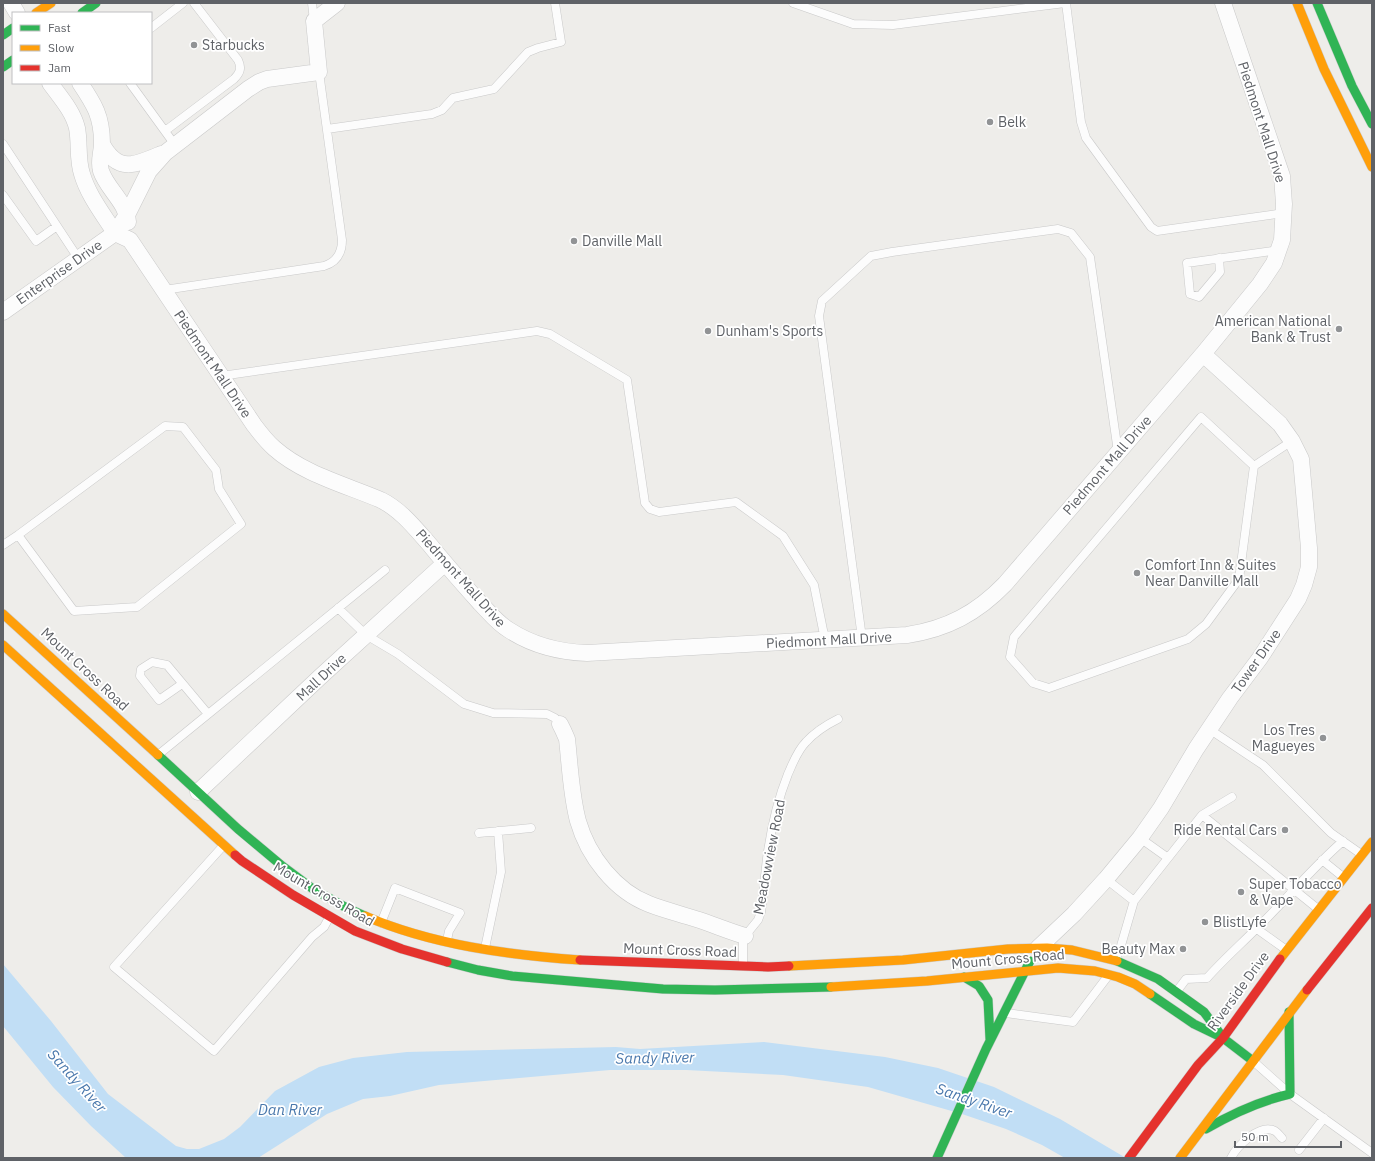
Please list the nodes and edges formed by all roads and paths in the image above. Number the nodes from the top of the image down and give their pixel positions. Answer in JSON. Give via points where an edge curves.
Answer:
{"nodes":[{"id":1,"x":11,"y":3,"type":"edge"},
{"id":2,"x":52,"y":3,"type":"edge"},
{"id":3,"x":96,"y":3,"type":"edge"},
{"id":4,"x":183,"y":3,"type":"edge"},
{"id":5,"x":194,"y":3,"type":"edge"},
{"id":6,"x":312,"y":3,"type":"edge"},
{"id":7,"x":337,"y":3,"type":"edge"},
{"id":8,"x":555,"y":3,"type":"edge"},
{"id":9,"x":792,"y":3,"type":"edge"},
{"id":10,"x":1065,"y":3,"type":"edge"},
{"id":11,"x":1222,"y":3,"type":"edge"},
{"id":12,"x":1297,"y":3,"type":"edge"},
{"id":13,"x":1317,"y":3,"type":"edge"},
{"id":14,"x":16,"y":12,"type":"edge"},
{"id":15,"x":38,"y":12,"type":"edge"},
{"id":16,"x":83,"y":12,"type":"edge"},
{"id":17,"x":314,"y":21,"type":"junction"},
{"id":18,"x":152,"y":27,"type":"edge"},
{"id":19,"x":12,"y":29,"type":"edge"},
{"id":20,"x":3,"y":35,"type":"edge"},
{"id":21,"x":12,"y":61,"type":"edge"},
{"id":22,"x":3,"y":67,"type":"edge"},
{"id":23,"x":319,"y":72,"type":"junction"},
{"id":24,"x":51,"y":84,"type":"edge"},
{"id":25,"x":81,"y":84,"type":"edge"},
{"id":26,"x":131,"y":84,"type":"edge"},
{"id":27,"x":1372,"y":124,"type":"edge"},
{"id":28,"x":327,"y":129,"type":"junction"},
{"id":29,"x":164,"y":130,"type":"junction"},
{"id":30,"x":3,"y":144,"type":"edge"},
{"id":31,"x":102,"y":144,"type":"junction"},
{"id":32,"x":170,"y":149,"type":"junction"},
{"id":33,"x":1372,"y":167,"type":"edge"},
{"id":34,"x":3,"y":195,"type":"edge"},
{"id":35,"x":1284,"y":213,"type":"junction"},
{"id":36,"x":128,"y":214,"type":"junction"},
{"id":37,"x":57,"y":226,"type":"junction"},
{"id":38,"x":115,"y":233,"type":"junction"},
{"id":39,"x":130,"y":240,"type":"junction"},
{"id":40,"x":1279,"y":250,"type":"junction"},
{"id":41,"x":78,"y":258,"type":"junction"},
{"id":42,"x":1218,"y":258,"type":"junction"},
{"id":43,"x":164,"y":290,"type":"junction"},
{"id":44,"x":3,"y":312,"type":"edge"},
{"id":45,"x":1203,"y":354,"type":"junction"},
{"id":46,"x":221,"y":376,"type":"junction"},
{"id":47,"x":1292,"y":441,"type":"junction"},
{"id":48,"x":1118,"y":452,"type":"junction"},
{"id":49,"x":1254,"y":466,"type":"junction"},
{"id":50,"x":18,"y":535,"type":"junction"},
{"id":51,"x":3,"y":544,"type":"edge"},
{"id":52,"x":445,"y":563,"type":"junction"},
{"id":53,"x":385,"y":570,"type":"dead end"},
{"id":54,"x":338,"y":608,"type":"junction"},
{"id":55,"x":3,"y":614,"type":"edge"},
{"id":56,"x":366,"y":635,"type":"junction"},
{"id":57,"x":862,"y":638,"type":"junction"},
{"id":58,"x":825,"y":640,"type":"junction"},
{"id":59,"x":3,"y":645,"type":"edge"},
{"id":60,"x":182,"y":684,"type":"junction"},
{"id":61,"x":208,"y":714,"type":"junction"},
{"id":62,"x":838,"y":719,"type":"dead end"},
{"id":63,"x":560,"y":724,"type":"joint"},
{"id":64,"x":1209,"y":729,"type":"junction"},
{"id":65,"x":149,"y":763,"type":"junction"},
{"id":66,"x":198,"y":792,"type":"junction"},
{"id":67,"x":1232,"y":797,"type":"dead end"},
{"id":68,"x":1202,"y":815,"type":"junction"},
{"id":69,"x":531,"y":828,"type":"dead end"},
{"id":70,"x":498,"y":831,"type":"junction"},
{"id":71,"x":479,"y":833,"type":"dead end"},
{"id":72,"x":231,"y":837,"type":"junction"},
{"id":73,"x":1140,"y":838,"type":"junction"},
{"id":74,"x":1343,"y":841,"type":"junction"},
{"id":75,"x":1372,"y":842,"type":"edge"},
{"id":76,"x":1362,"y":854,"type":"junction"},
{"id":77,"x":1168,"y":858,"type":"junction"},
{"id":78,"x":1322,"y":860,"type":"junction"},
{"id":79,"x":1343,"y":878,"type":"junction"},
{"id":80,"x":1106,"y":879,"type":"junction"},
{"id":81,"x":1294,"y":889,"type":"junction"},
{"id":82,"x":1134,"y":901,"type":"junction"},
{"id":83,"x":338,"y":903,"type":"junction"},
{"id":84,"x":1372,"y":908,"type":"edge"},
{"id":85,"x":1318,"y":909,"type":"junction"},
{"id":86,"x":330,"y":916,"type":"junction"},
{"id":87,"x":381,"y":923,"type":"junction"},
{"id":88,"x":1257,"y":929,"type":"junction"},
{"id":89,"x":745,"y":936,"type":"junction"},
{"id":90,"x":375,"y":939,"type":"junction"},
{"id":91,"x":1038,"y":948,"type":"junction"},
{"id":92,"x":1286,"y":950,"type":"junction"},
{"id":93,"x":443,"y":951,"type":"junction"},
{"id":94,"x":481,"y":959,"type":"junction"},
{"id":95,"x":1114,"y":960,"type":"junction"},
{"id":96,"x":743,"y":966,"type":"junction"},
{"id":97,"x":1025,"y":971,"type":"junction"},
{"id":98,"x":1108,"y":975,"type":"junction"},
{"id":99,"x":964,"y":977,"type":"junction"},
{"id":100,"x":1176,"y":992,"type":"junction"},
{"id":101,"x":1166,"y":1005,"type":"junction"},
{"id":102,"x":1004,"y":1012,"type":"junction"},
{"id":103,"x":1290,"y":1012,"type":"junction"},
{"id":104,"x":1222,"y":1038,"type":"junction"},
{"id":105,"x":988,"y":1045,"type":"junction"},
{"id":106,"x":1253,"y":1061,"type":"junction"},
{"id":107,"x":1290,"y":1094,"type":"junction"},
{"id":108,"x":1324,"y":1118,"type":"junction"},
{"id":109,"x":1199,"y":1132,"type":"junction"},
{"id":110,"x":1282,"y":1138,"type":"dead end"},
{"id":111,"x":1299,"y":1150,"type":"dead end"},
{"id":112,"x":1372,"y":1154,"type":"edge"},
{"id":113,"x":937,"y":1158,"type":"edge"},
{"id":114,"x":1129,"y":1158,"type":"edge"},
{"id":115,"x":1180,"y":1158,"type":"edge"},
{"id":116,"x":1231,"y":1158,"type":"edge"}],
"edges":[{"from":1,"to":14,"type":"street"},
{"from":2,"to":15,"type":"main road"},
{"from":3,"to":16,"type":"main road"},
{"from":4,"to":18,"type":"lane"},
{"from":5,"to":29,"type":"lane","via":[[236,57],[240,68],[239,74]]},
{"from":6,"to":17,"type":"lane"},
{"from":7,"to":17,"type":"street"},
{"from":8,"to":28,"type":"lane","via":[[561,42],[528,52],[492,90],[453,98],[442,110],[432,114]]},
{"from":9,"to":10,"type":"lane","via":[[853,24],[893,25]]},
{"from":10,"to":35,"type":"lane","via":[[1081,122],[1086,138],[1152,227],[1157,231]]},
{"from":11,"to":35,"type":"street","name":"Piedmont Mall Drive","via":[[1280,170]]},
{"from":12,"to":33,"type":"main road","via":[[1324,69]]},
{"from":13,"to":27,"type":"main road","via":[[1352,86]]},
{"from":17,"to":23,"type":"street"},
{"from":19,"to":20,"type":"main road"},
{"from":21,"to":22,"type":"main road"},
{"from":23,"to":28,"type":"lane"},
{"from":23,"to":32,"type":"street","via":[[259,82]]},
{"from":24,"to":38,"type":"street","via":[[74,119],[82,176]]},
{"from":25,"to":31,"type":"street","via":[[98,115]]},
{"from":26,"to":29,"type":"lane"},
{"from":28,"to":43,"type":"lane","via":[[342,244],[340,252],[331,264]]},
{"from":29,"to":32,"type":"lane"},
{"from":30,"to":37,"type":"lane"},
{"from":31,"to":32,"type":"street","via":[[114,160],[126,165],[143,162]]},
{"from":31,"to":36,"type":"street","via":[[102,174]]},
{"from":32,"to":36,"type":"street","via":[[149,171]]},
{"from":34,"to":37,"type":"lane","via":[[36,241]]},
{"from":35,"to":40,"type":"street","name":"Piedmont Mall Drive"},
{"from":36,"to":38,"type":"street"},
{"from":36,"to":39,"type":"street","name":"Piedmont Mall Drive"},
{"from":37,"to":41,"type":"lane"},
{"from":38,"to":39,"type":"street"},
{"from":38,"to":41,"type":"street","name":"Enterprise Drive"},
{"from":39,"to":43,"type":"street","name":"Piedmont Mall Drive"},
{"from":40,"to":42,"type":"lane"},
{"from":40,"to":45,"type":"street","name":"Piedmont Mall Drive","via":[[1260,284]]},
{"from":41,"to":44,"type":"street","name":"Enterprise Drive"},
{"from":42,"to":42,"type":"lane","via":[[1187,263],[1190,294],[1198,297],[1220,272]]},
{"from":43,"to":46,"type":"street","name":"Piedmont Mall Drive"},
{"from":45,"to":47,"type":"street","name":"Tower Drive","via":[[1266,410]]},
{"from":45,"to":48,"type":"street","name":"Piedmont Mall Drive"},
{"from":46,"to":52,"type":"street","name":"Piedmont Mall Drive","via":[[254,425],[278,452],[300,466],[387,503],[408,520]]},
{"from":46,"to":58,"type":"lane","via":[[537,331],[550,334],[627,380],[645,503],[650,509],[659,512],[736,502],[783,536],[814,584]]},
{"from":47,"to":49,"type":"lane"},
{"from":47,"to":64,"type":"street","name":"Tower Drive","via":[[1302,459],[1310,548],[1309,567],[1304,585],[1298,599],[1264,651]]},
{"from":48,"to":57,"type":"street","name":"Piedmont Mall Drive","via":[[1005,584],[976,610],[954,623],[924,633]]},
{"from":48,"to":57,"type":"lane","via":[[1090,257],[1071,233],[1058,229],[871,256],[822,301],[818,316]]},
{"from":49,"to":49,"type":"lane","via":[[1239,579],[1206,624],[1188,639],[1049,688],[1033,682],[1010,657],[1014,637],[1201,417]]},
{"from":50,"to":50,"type":"lane","via":[[166,426],[183,427],[207,458],[216,470],[219,489],[241,524],[136,607],[74,611]]},
{"from":50,"to":51,"type":"lane"},
{"from":52,"to":56,"type":"street","name":"Mall Drive"},
{"from":52,"to":58,"type":"street","name":"Piedmont Mall Drive","via":[[501,624],[525,639],[557,650],[587,653]]},
{"from":53,"to":54,"type":"lane"},
{"from":54,"to":56,"type":"lane"},
{"from":54,"to":61,"type":"lane"},
{"from":55,"to":65,"type":"main road","name":"Mount Cross Road","via":[[56,661]]},
{"from":56,"to":63,"type":"lane","via":[[398,654],[464,704],[493,713],[547,714]]},
{"from":56,"to":66,"type":"street","name":"Mall Drive"},
{"from":57,"to":58,"type":"street","name":"Piedmont Mall Drive"},
{"from":59,"to":65,"type":"main road","name":"Mount Cross Road"},
{"from":60,"to":60,"type":"lane","via":[[167,665],[152,662],[141,669],[140,676],[159,700]]},
{"from":60,"to":61,"type":"lane"},
{"from":61,"to":65,"type":"lane"},
{"from":62,"to":89,"type":"lane","name":"Meadowview Road","via":[[821,728],[795,757],[777,803],[761,912]]},
{"from":63,"to":89,"type":"street","via":[[567,739],[580,826],[592,853],[610,876],[630,894],[648,904]]},
{"from":64,"to":73,"type":"street","name":"Tower Drive"},
{"from":64,"to":74,"type":"lane","via":[[1263,765],[1331,833]]},
{"from":65,"to":66,"type":"main road","name":"Mount Cross Road"},
{"from":65,"to":72,"type":"main road","name":"Mount Cross Road"},
{"from":66,"to":72,"type":"main road","name":"Mount Cross Road"},
{"from":67,"to":68,"type":"lane"},
{"from":68,"to":77,"type":"lane"},
{"from":68,"to":81,"type":"lane"},
{"from":69,"to":70,"type":"lane"},
{"from":70,"to":71,"type":"lane"},
{"from":70,"to":94,"type":"lane","via":[[501,872]]},
{"from":72,"to":83,"type":"main road","name":"Mount Cross Road","via":[[281,865],[313,889]]},
{"from":72,"to":86,"type":"main road","name":"Mount Cross Road","via":[[242,861]]},
{"from":72,"to":86,"type":"lane","via":[[114,967],[214,1051],[312,937],[324,927]]},
{"from":73,"to":77,"type":"lane"},
{"from":73,"to":80,"type":"street","name":"Tower Drive"},
{"from":74,"to":76,"type":"lane"},
{"from":74,"to":78,"type":"lane"},
{"from":75,"to":76,"type":"main road","name":"Riverside Drive"},
{"from":76,"to":79,"type":"main road","name":"Riverside Drive"},
{"from":77,"to":82,"type":"lane"},
{"from":78,"to":79,"type":"lane"},
{"from":78,"to":81,"type":"lane"},
{"from":79,"to":85,"type":"main road","name":"Riverside Drive"},
{"from":80,"to":82,"type":"lane"},
{"from":80,"to":91,"type":"street","name":"Tower Drive"},
{"from":81,"to":85,"type":"lane"},
{"from":81,"to":88,"type":"lane"},
{"from":82,"to":95,"type":"lane","via":[[1120,949]]},
{"from":83,"to":86,"type":"lane"},
{"from":83,"to":87,"type":"main road","name":"Mount Cross Road"},
{"from":84,"to":103,"type":"main road"},
{"from":85,"to":92,"type":"main road","name":"Riverside Drive"},
{"from":86,"to":90,"type":"main road","name":"Mount Cross Road"},
{"from":87,"to":90,"type":"lane"},
{"from":87,"to":93,"type":"main road","name":"Mount Cross Road","via":[[412,933]]},
{"from":87,"to":93,"type":"lane","via":[[395,888],[460,913],[449,930]]},
{"from":88,"to":92,"type":"lane"},
{"from":88,"to":100,"type":"lane","via":[[1207,978],[1186,979]]},
{"from":89,"to":96,"type":"lane"},
{"from":90,"to":93,"type":"main road","name":"Mount Cross Road"},
{"from":91,"to":95,"type":"main road","name":"Mount Cross Road","via":[[1072,950]]},
{"from":91,"to":96,"type":"main road","name":"Mount Cross Road","via":[[903,960]]},
{"from":91,"to":97,"type":"main road"},
{"from":92,"to":104,"type":"main road","name":"Riverside Drive"},
{"from":93,"to":94,"type":"main road","name":"Mount Cross Road"},
{"from":93,"to":94,"type":"main road","name":"Mount Cross Road"},
{"from":94,"to":96,"type":"main road","name":"Mount Cross Road","via":[[526,956],[592,962]]},
{"from":94,"to":99,"type":"main road","name":"Mount Cross Road","via":[[512,976],[663,989],[806,988]]},
{"from":95,"to":98,"type":"lane"},
{"from":95,"to":100,"type":"main road","name":"Mount Cross Road","via":[[1158,979]]},
{"from":97,"to":98,"type":"main road","name":"Mount Cross Road","via":[[1077,968]]},
{"from":97,"to":99,"type":"main road","name":"Mount Cross Road"},
{"from":97,"to":102,"type":"main road"},
{"from":98,"to":101,"type":"main road","name":"Mount Cross Road","via":[[1135,984]]},
{"from":98,"to":102,"type":"lane","via":[[1073,1022]]},
{"from":99,"to":105,"type":"main road","via":[[979,986],[988,1000]]},
{"from":100,"to":101,"type":"lane"},
{"from":100,"to":104,"type":"main road","name":"Mount Cross Road","via":[[1204,1012]]},
{"from":101,"to":104,"type":"main road","name":"Mount Cross Road","via":[[1194,1024]]},
{"from":102,"to":105,"type":"main road"},
{"from":103,"to":106,"type":"main road"},
{"from":103,"to":107,"type":"main road"},
{"from":104,"to":106,"type":"main road"},
{"from":104,"to":114,"type":"main road","name":"Riverside Drive","via":[[1198,1065]]},
{"from":105,"to":113,"type":"main road"},
{"from":106,"to":107,"type":"lane"},
{"from":106,"to":109,"type":"main road"},
{"from":107,"to":108,"type":"lane"},
{"from":107,"to":109,"type":"main road","via":[[1269,1098],[1227,1116]]},
{"from":108,"to":111,"type":"lane"},
{"from":108,"to":112,"type":"lane"},
{"from":109,"to":115,"type":"main road"},
{"from":110,"to":116,"type":"lane","via":[[1274,1130],[1255,1133]]}]}
